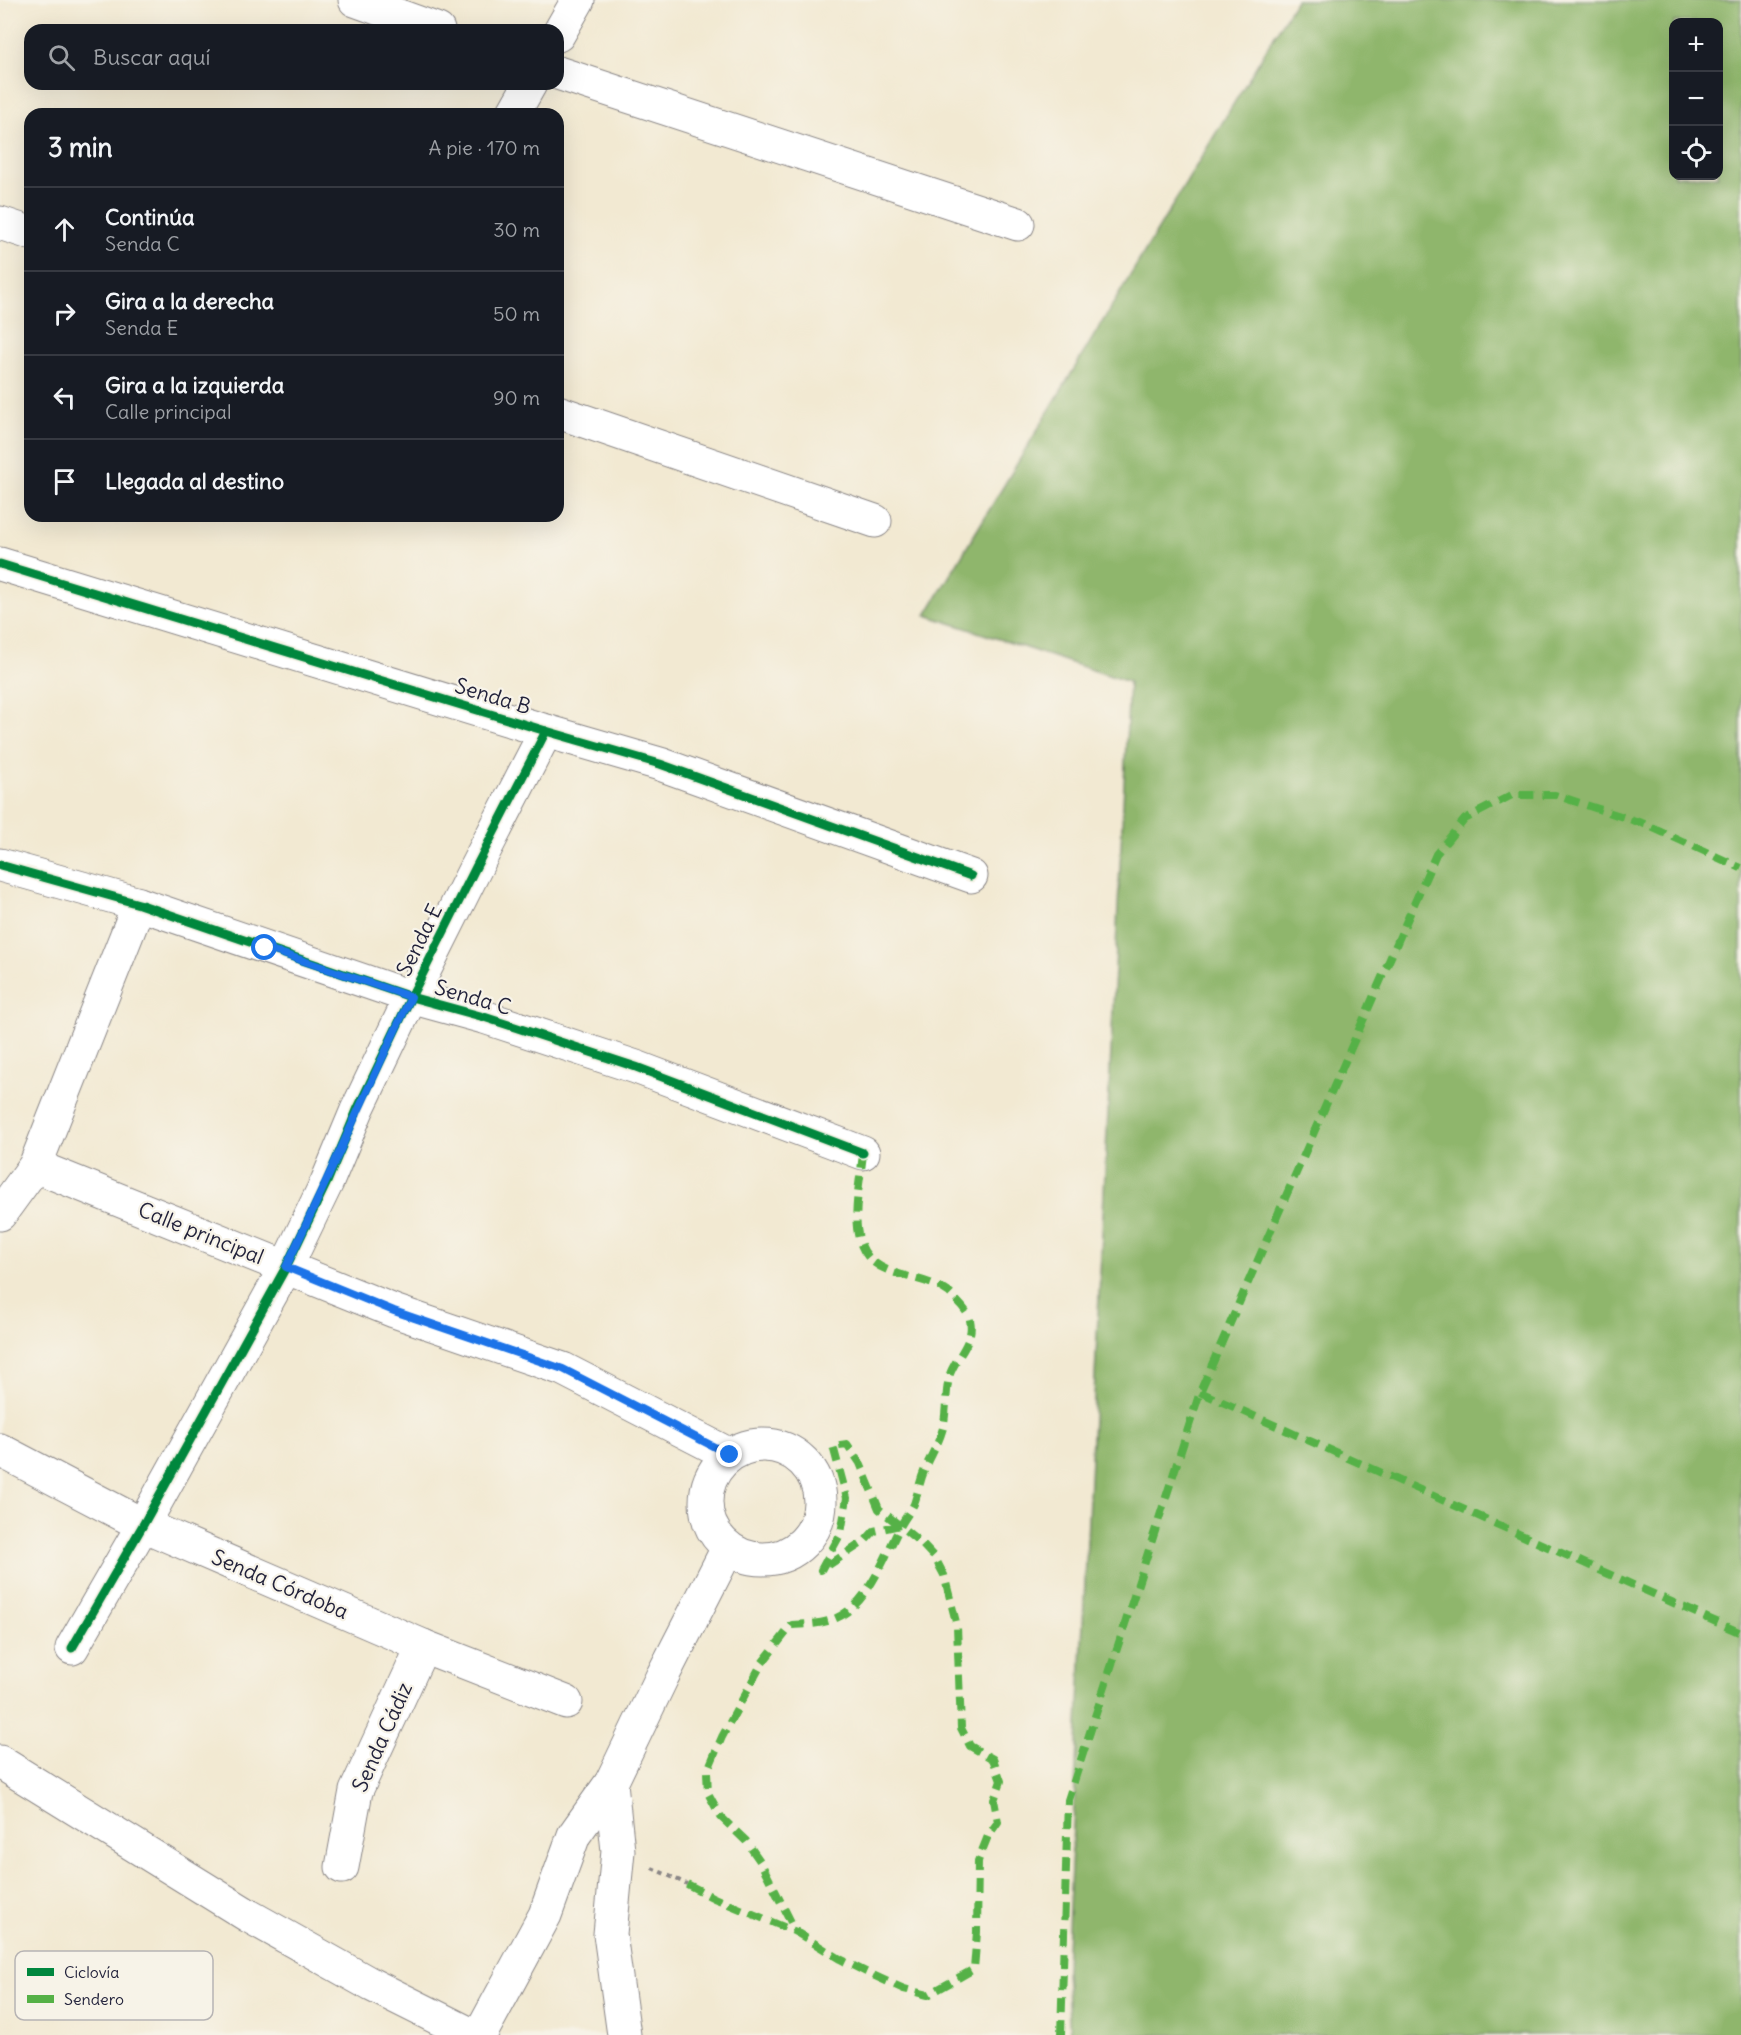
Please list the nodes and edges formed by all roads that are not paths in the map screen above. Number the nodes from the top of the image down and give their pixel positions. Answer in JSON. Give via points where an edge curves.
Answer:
{"nodes":[{"id":1,"x":355,"y":0,"type":"edge"},
{"id":2,"x":578,"y":0,"type":"edge"},
{"id":3,"x":421,"y":24,"type":"edge"},
{"id":4,"x":564,"y":24,"type":"edge"},
{"id":5,"x":564,"y":75,"type":"edge"},
{"id":6,"x":527,"y":90,"type":"edge"},
{"id":7,"x":516,"y":108,"type":"edge"},
{"id":8,"x":0,"y":224,"type":"edge"},
{"id":9,"x":1018,"y":224,"type":"dead end"},
{"id":10,"x":24,"y":232,"type":"edge"},
{"id":11,"x":564,"y":414,"type":"edge"},
{"id":12,"x":875,"y":521,"type":"dead end"},
{"id":13,"x":0,"y":564,"type":"edge"},
{"id":14,"x":546,"y":731,"type":"junction"},
{"id":15,"x":0,"y":865,"type":"edge"},
{"id":16,"x":971,"y":876,"type":"dead end"},
{"id":17,"x":139,"y":904,"type":"junction"},
{"id":18,"x":411,"y":997,"type":"junction"},
{"id":19,"x":863,"y":1153,"type":"dead end"},
{"id":20,"x":35,"y":1166,"type":"junction"},
{"id":21,"x":0,"y":1214,"type":"edge"},
{"id":22,"x":286,"y":1267,"type":"junction"},
{"id":23,"x":0,"y":1450,"type":"edge"},
{"id":24,"x":730,"y":1455,"type":"junction"},
{"id":25,"x":143,"y":1525,"type":"junction"},
{"id":26,"x":728,"y":1548,"type":"junction"},
{"id":27,"x":423,"y":1646,"type":"junction"},
{"id":28,"x":72,"y":1648,"type":"dead end"},
{"id":29,"x":566,"y":1702,"type":"dead end"},
{"id":30,"x":0,"y":1762,"type":"edge"},
{"id":31,"x":611,"y":1784,"type":"junction"},
{"id":32,"x":342,"y":1867,"type":"dead end"},
{"id":33,"x":472,"y":2035,"type":"edge"},
{"id":34,"x":480,"y":2035,"type":"edge"},
{"id":35,"x":624,"y":2035,"type":"edge"}],
"edges":[{"from":1,"to":3,"type":"street"},
{"from":2,"to":4,"type":"street"},
{"from":5,"to":9,"type":"street"},
{"from":6,"to":7,"type":"street"},
{"from":8,"to":10,"type":"street"},
{"from":11,"to":12,"type":"street"},
{"from":13,"to":14,"type":"street","name":"Senda B"},
{"from":14,"to":16,"type":"street","name":"Senda B","via":[[660,764]]},
{"from":14,"to":18,"type":"street","name":"Senda E"},
{"from":15,"to":17,"type":"street","name":"Senda C"},
{"from":17,"to":18,"type":"street","name":"Senda C"},
{"from":17,"to":20,"type":"street"},
{"from":18,"to":19,"type":"street","name":"Senda C","via":[[636,1067]]},
{"from":18,"to":22,"type":"street","name":"Senda E"},
{"from":20,"to":21,"type":"street"},
{"from":20,"to":22,"type":"street","name":"Calle principal"},
{"from":22,"to":24,"type":"street","name":"Calle principal","via":[[394,1311],[563,1369]]},
{"from":22,"to":25,"type":"street","name":"Senda E"},
{"from":23,"to":25,"type":"street","name":"Senda Córdoba"},
{"from":24,"to":26,"type":"street","via":[[717,1467],[706,1501],[708,1519]]},
{"from":24,"to":26,"type":"street","via":[[755,1445],[782,1447],[810,1468],[818,1485],[820,1503],[809,1536],[780,1557],[744,1556]]},
{"from":25,"to":27,"type":"street","name":"Senda Córdoba"},
{"from":25,"to":28,"type":"street","name":"Senda E"},
{"from":26,"to":31,"type":"street"},
{"from":27,"to":29,"type":"street","name":"Senda Córdoba"},
{"from":27,"to":32,"type":"street","name":"Senda Cádiz","via":[[356,1791]]},
{"from":30,"to":33,"type":"street","via":[[249,1916]]},
{"from":31,"to":34,"type":"street","via":[[574,1835],[545,1915]]},
{"from":31,"to":35,"type":"street","via":[[618,1851],[610,1935]]}]}
